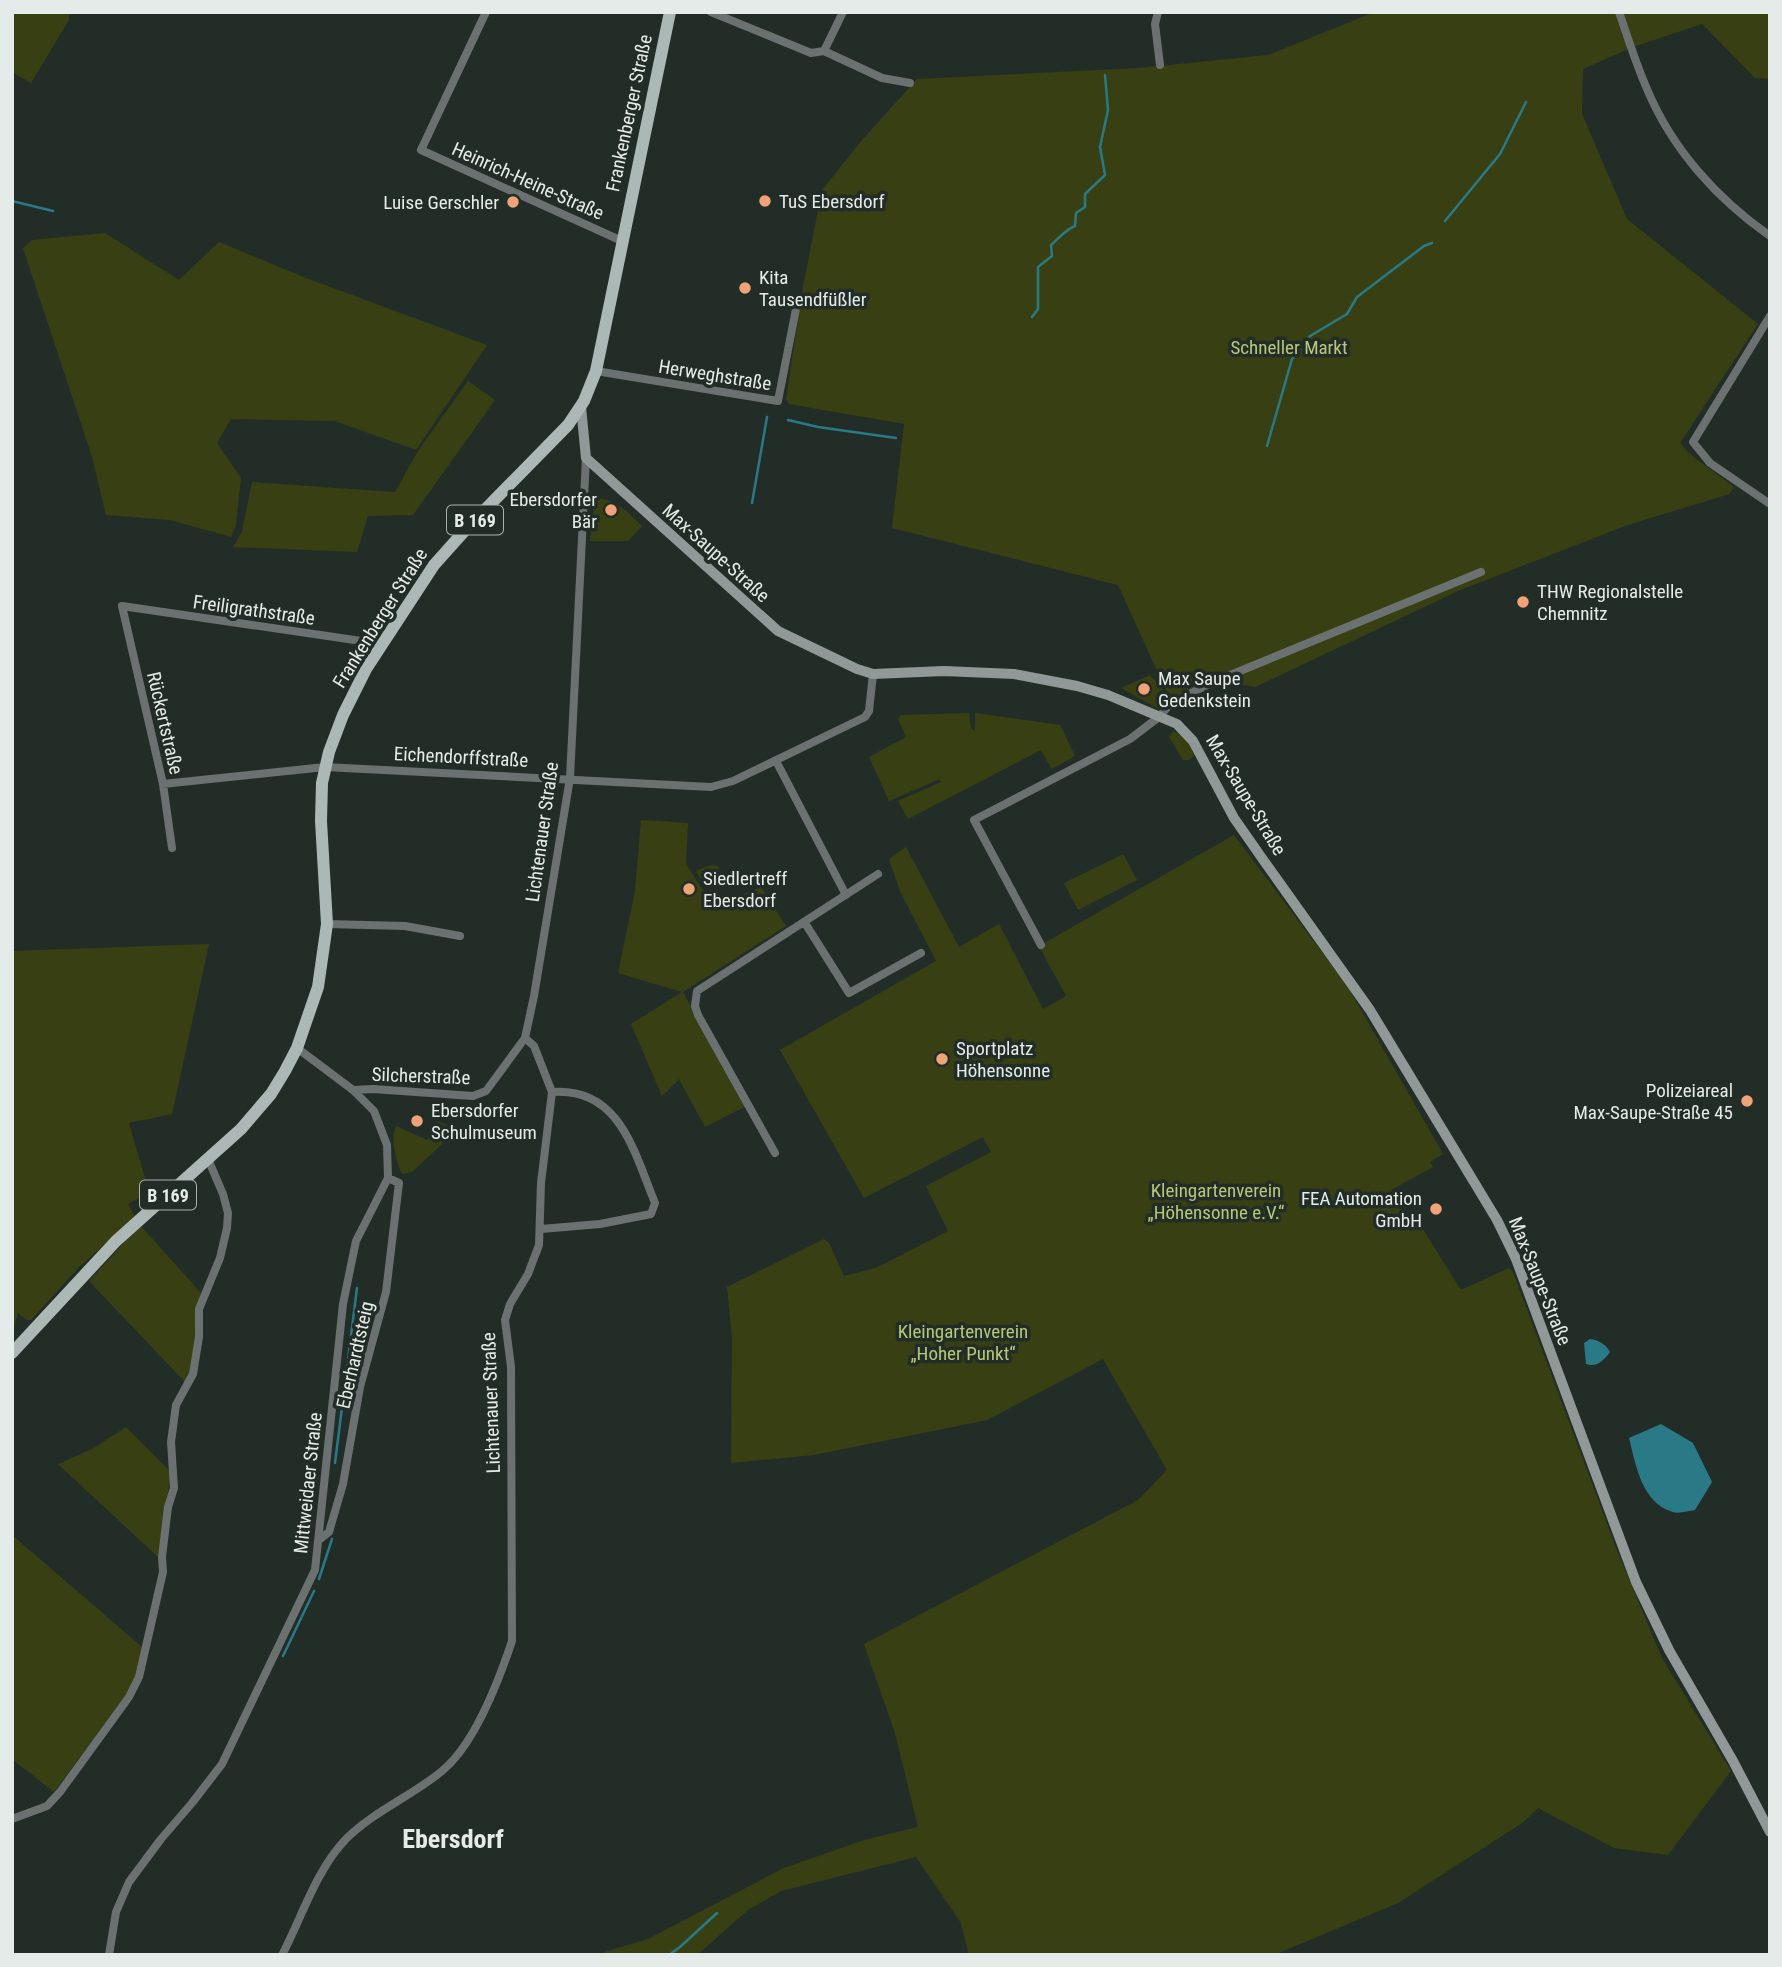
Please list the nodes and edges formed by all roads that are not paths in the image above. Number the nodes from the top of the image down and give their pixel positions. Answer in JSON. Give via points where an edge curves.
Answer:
{"nodes":[{"id":1,"x":486,"y":12,"type":"edge"},
{"id":2,"x":670,"y":12,"type":"edge"},
{"id":3,"x":711,"y":12,"type":"edge"},
{"id":4,"x":843,"y":12,"type":"edge"},
{"id":5,"x":1158,"y":12,"type":"edge"},
{"id":6,"x":1619,"y":12,"type":"edge"},
{"id":7,"x":824,"y":51,"type":"junction"},
{"id":8,"x":1160,"y":65,"type":"dead end"},
{"id":9,"x":910,"y":83,"type":"dead end"},
{"id":10,"x":1770,"y":236,"type":"edge"},
{"id":11,"x":622,"y":242,"type":"junction"},
{"id":12,"x":796,"y":309,"type":"dead end"},
{"id":13,"x":1770,"y":316,"type":"edge"},
{"id":14,"x":596,"y":371,"type":"junction"},
{"id":15,"x":580,"y":407,"type":"junction"},
{"id":16,"x":586,"y":458,"type":"junction"},
{"id":17,"x":1770,"y":503,"type":"edge"},
{"id":18,"x":1481,"y":572,"type":"dead end"},
{"id":19,"x":122,"y":606,"type":"joint"},
{"id":20,"x":382,"y":644,"type":"junction"},
{"id":21,"x":873,"y":674,"type":"junction"},
{"id":22,"x":1160,"y":717,"type":"junction"},
{"id":23,"x":776,"y":761,"type":"junction"},
{"id":24,"x":325,"y":767,"type":"junction"},
{"id":25,"x":570,"y":778,"type":"junction"},
{"id":26,"x":163,"y":784,"type":"junction"},
{"id":27,"x":172,"y":848,"type":"dead end"},
{"id":28,"x":878,"y":874,"type":"dead end"},
{"id":29,"x":846,"y":895,"type":"junction"},
{"id":30,"x":805,"y":923,"type":"junction"},
{"id":31,"x":327,"y":924,"type":"junction"},
{"id":32,"x":460,"y":936,"type":"dead end"},
{"id":33,"x":1041,"y":945,"type":"dead end"},
{"id":34,"x":921,"y":953,"type":"dead end"},
{"id":35,"x":525,"y":1038,"type":"junction"},
{"id":36,"x":297,"y":1048,"type":"junction"},
{"id":37,"x":354,"y":1090,"type":"junction"},
{"id":38,"x":552,"y":1092,"type":"junction"},
{"id":39,"x":775,"y":1153,"type":"dead end"},
{"id":40,"x":208,"y":1159,"type":"junction"},
{"id":41,"x":388,"y":1178,"type":"junction"},
{"id":42,"x":541,"y":1229,"type":"junction"},
{"id":43,"x":12,"y":1353,"type":"edge"},
{"id":44,"x":320,"y":1539,"type":"junction"},
{"id":45,"x":12,"y":1819,"type":"edge"},
{"id":46,"x":1770,"y":1832,"type":"edge"},
{"id":47,"x":109,"y":1955,"type":"edge"},
{"id":48,"x":282,"y":1955,"type":"edge"}],
"edges":[{"from":1,"to":11,"type":"street","name":"Heinrich-Heine-Straße","via":[[421,150]]},
{"from":2,"to":11,"type":"main road","name":"Frankenberger Straße"},
{"from":3,"to":7,"type":"street","via":[[811,53]]},
{"from":4,"to":7,"type":"street"},
{"from":5,"to":8,"type":"street"},
{"from":6,"to":10,"type":"street","via":[[1647,90],[1673,139],[1715,191]]},
{"from":7,"to":9,"type":"street","via":[[882,78]]},
{"from":11,"to":14,"type":"main road","name":"Frankenberger Straße"},
{"from":12,"to":14,"type":"street","name":"Herweghstraße","via":[[778,401]]},
{"from":13,"to":17,"type":"street","via":[[1693,442],[1710,463]]},
{"from":14,"to":15,"type":"main road","name":"Frankenberger Straße"},
{"from":15,"to":16,"type":"street","name":"Lichtenauer Straße"},
{"from":15,"to":20,"type":"main road","name":"Frankenberger Straße","number":"B 169","via":[[556,438],[446,551]]},
{"from":16,"to":21,"type":"street","name":"Max-Saupe-Straße","via":[[778,631]]},
{"from":16,"to":25,"type":"street","name":"Lichtenauer Straße"},
{"from":18,"to":22,"type":"street","via":[[1223,678],[1172,702]]},
{"from":19,"to":20,"type":"street","name":"Freiligrathstraße"},
{"from":19,"to":26,"type":"street","name":"Rückertstraße"},
{"from":20,"to":24,"type":"main road","name":"Frankenberger Straße","number":"B 169","via":[[343,715]]},
{"from":21,"to":22,"type":"street","name":"Max-Saupe-Straße","via":[[1014,674],[1108,695]]},
{"from":21,"to":23,"type":"street","name":"Eichendorffstraße","via":[[865,717]]},
{"from":22,"to":33,"type":"street","via":[[1130,739],[974,820]]},
{"from":22,"to":46,"type":"street","name":"Max-Saupe-Straße","via":[[1177,724],[1194,741],[1234,818],[1370,1010],[1497,1220],[1516,1259],[1636,1581]]},
{"from":23,"to":25,"type":"street","name":"Eichendorffstraße","via":[[711,786]]},
{"from":23,"to":29,"type":"street"},
{"from":24,"to":25,"type":"street","name":"Eichendorffstraße"},
{"from":24,"to":26,"type":"street","name":"Eichendorffstraße"},
{"from":24,"to":31,"type":"main road","name":"Frankenberger Straße","number":"B 169","via":[[321,806]]},
{"from":25,"to":35,"type":"street","name":"Lichtenauer Straße"},
{"from":26,"to":27,"type":"street","name":"Rückertstraße"},
{"from":28,"to":29,"type":"street"},
{"from":29,"to":30,"type":"street"},
{"from":30,"to":34,"type":"street","via":[[849,993]]},
{"from":30,"to":39,"type":"street","via":[[697,991],[695,1006]]},
{"from":31,"to":32,"type":"street","via":[[405,926]]},
{"from":31,"to":36,"type":"main road","name":"Frankenberger Straße","number":"B 169","via":[[318,987]]},
{"from":35,"to":37,"type":"street","name":"Silcherstraße","via":[[486,1091],[472,1096]]},
{"from":35,"to":38,"type":"street","name":"Lichtenauer Straße","via":[[534,1046]]},
{"from":36,"to":37,"type":"street"},
{"from":36,"to":40,"type":"main road","name":"Frankenberger Straße","number":"B 169","via":[[271,1094]]},
{"from":37,"to":41,"type":"street","via":[[374,1111],[384,1135]]},
{"from":38,"to":42,"type":"street","name":"Lichtenauer Straße","via":[[541,1183]]},
{"from":38,"to":42,"type":"street","via":[[567,1090],[592,1098],[616,1117],[655,1203],[650,1214]]},
{"from":40,"to":43,"type":"main road","name":"Frankenberger Straße","number":"B 169","via":[[93,1263]]},
{"from":40,"to":45,"type":"street","via":[[223,1194],[227,1228],[199,1309],[192,1374],[176,1405],[171,1442],[174,1488],[163,1572],[139,1677],[60,1792],[47,1806]]},
{"from":41,"to":44,"type":"street","name":"Mittweidaer Straße","via":[[356,1241],[343,1304]]},
{"from":41,"to":44,"type":"street","name":"Eberhardtsteig","via":[[399,1183],[386,1292],[360,1387],[344,1484],[329,1532]]},
{"from":42,"to":48,"type":"street","name":"Lichtenauer Straße","via":[[528,1274],[505,1320],[511,1367],[512,1641],[501,1674],[459,1755],[346,1839],[323,1870]]},
{"from":44,"to":47,"type":"street","name":"Mittweidaer Straße","via":[[315,1570],[222,1764],[129,1882],[116,1912]]}]}
